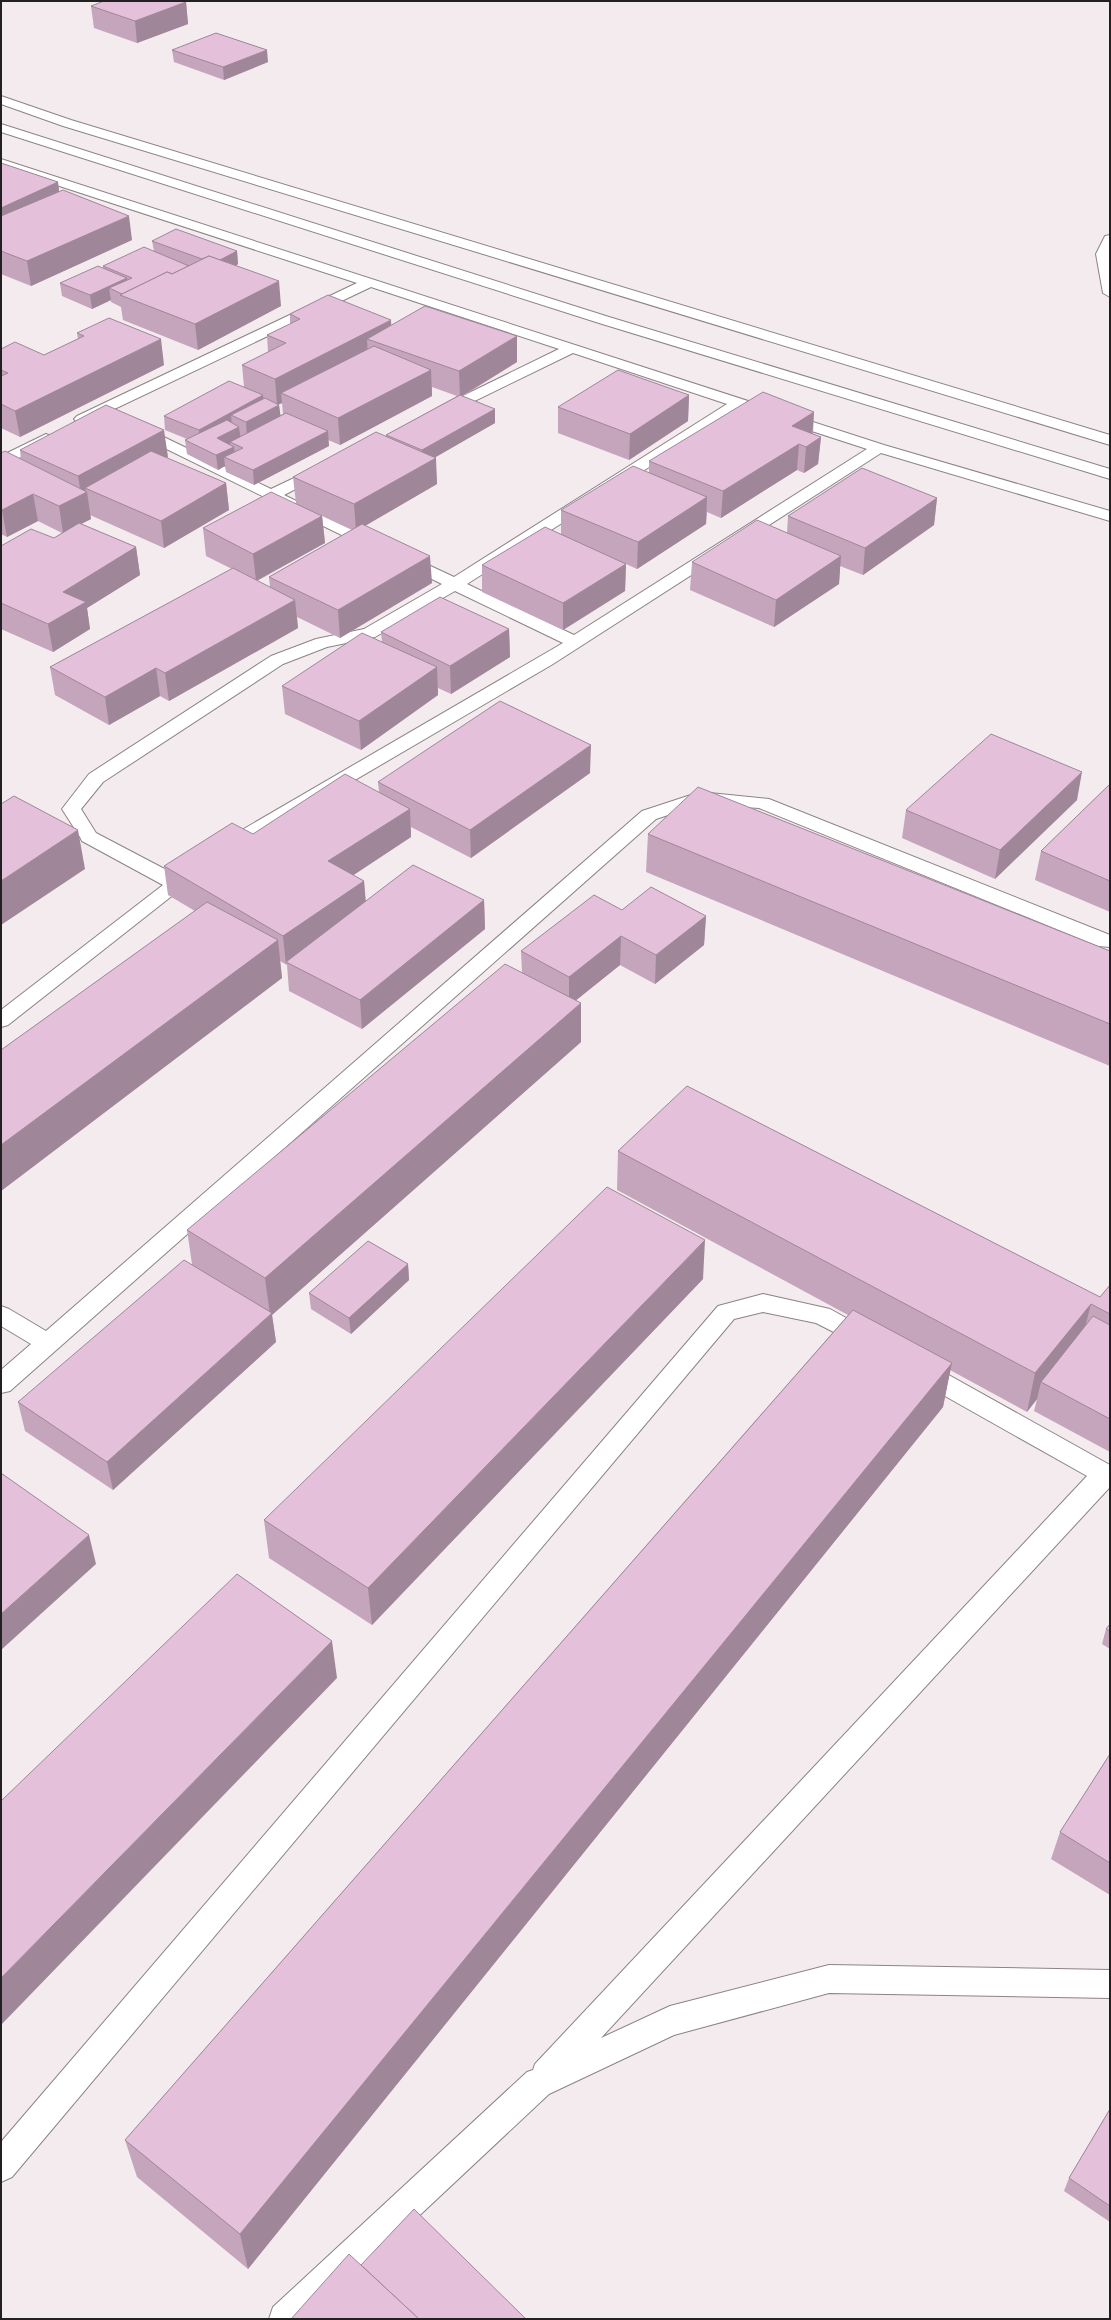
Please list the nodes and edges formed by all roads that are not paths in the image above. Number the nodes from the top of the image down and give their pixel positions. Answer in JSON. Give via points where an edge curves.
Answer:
{"nodes":[{"id":1,"x":1,"y":100,"type":"edge"},
{"id":2,"x":1,"y":128,"type":"edge"},
{"id":3,"x":1,"y":163,"type":"edge"},
{"id":4,"x":1110,"y":239,"type":"edge"},
{"id":5,"x":1108,"y":264,"type":"edge"},
{"id":6,"x":371,"y":282,"type":"junction"},
{"id":7,"x":1110,"y":293,"type":"edge"},
{"id":8,"x":572,"y":348,"type":"junction"},
{"id":9,"x":740,"y":402,"type":"junction"},
{"id":10,"x":98,"y":410,"type":"junction"},
{"id":11,"x":429,"y":418,"type":"edge"},
{"id":12,"x":70,"y":426,"type":"edge"},
{"id":13,"x":56,"y":433,"type":"edge"},
{"id":14,"x":1110,"y":440,"type":"edge"},
{"id":15,"x":879,"y":448,"type":"junction"},
{"id":16,"x":1,"y":462,"type":"edge"},
{"id":17,"x":336,"y":464,"type":"edge"},
{"id":18,"x":1110,"y":474,"type":"edge"},
{"id":19,"x":271,"y":495,"type":"junction"},
{"id":20,"x":1110,"y":516,"type":"edge"},
{"id":21,"x":454,"y":584,"type":"junction"},
{"id":22,"x":575,"y":642,"type":"junction"},
{"id":23,"x":177,"y":884,"type":"junction"},
{"id":24,"x":1108,"y":942,"type":"edge"},
{"id":25,"x":1,"y":1020,"type":"edge"},
{"id":26,"x":1,"y":1315,"type":"edge"},
{"id":27,"x":48,"y":1343,"type":"junction"},
{"id":28,"x":1,"y":1384,"type":"edge"},
{"id":29,"x":1107,"y":1476,"type":"edge"},
{"id":30,"x":1110,"y":1984,"type":"edge"},
{"id":31,"x":538,"y":2083,"type":"junction"},
{"id":32,"x":1,"y":2166,"type":"edge"},
{"id":33,"x":285,"y":2319,"type":"edge"}],
"edges":[{"from":1,"to":14,"type":"street","via":[[75,125]]},
{"from":2,"to":18,"type":"street","via":[[604,320]]},
{"from":3,"to":6,"type":"street"},
{"from":4,"to":5,"type":"street","via":[[1104,254]]},
{"from":5,"to":7,"type":"street"},
{"from":6,"to":8,"type":"street"},
{"from":6,"to":10,"type":"street"},
{"from":8,"to":9,"type":"street"},
{"from":8,"to":11,"type":"street"},
{"from":9,"to":15,"type":"street"},
{"from":9,"to":21,"type":"street"},
{"from":10,"to":12,"type":"street"},
{"from":10,"to":19,"type":"street"},
{"from":13,"to":16,"type":"street"},
{"from":15,"to":20,"type":"street"},
{"from":15,"to":22,"type":"street"},
{"from":17,"to":19,"type":"street"},
{"from":19,"to":21,"type":"street"},
{"from":21,"to":22,"type":"street"},
{"from":21,"to":23,"type":"street","via":[[369,633],[322,643],[277,660],[96,778],[71,810],[90,837]]},
{"from":22,"to":23,"type":"street","via":[[222,850]]},
{"from":23,"to":25,"type":"street"},
{"from":24,"to":27,"type":"street","via":[[762,803],[700,798],[649,815]]},
{"from":26,"to":27,"type":"street"},
{"from":27,"to":28,"type":"street"},
{"from":29,"to":31,"type":"street"},
{"from":29,"to":32,"type":"street","via":[[822,1315],[763,1303],[726,1312]]},
{"from":30,"to":31,"type":"street","via":[[829,1979],[670,2021]]},
{"from":31,"to":33,"type":"street"}]}
